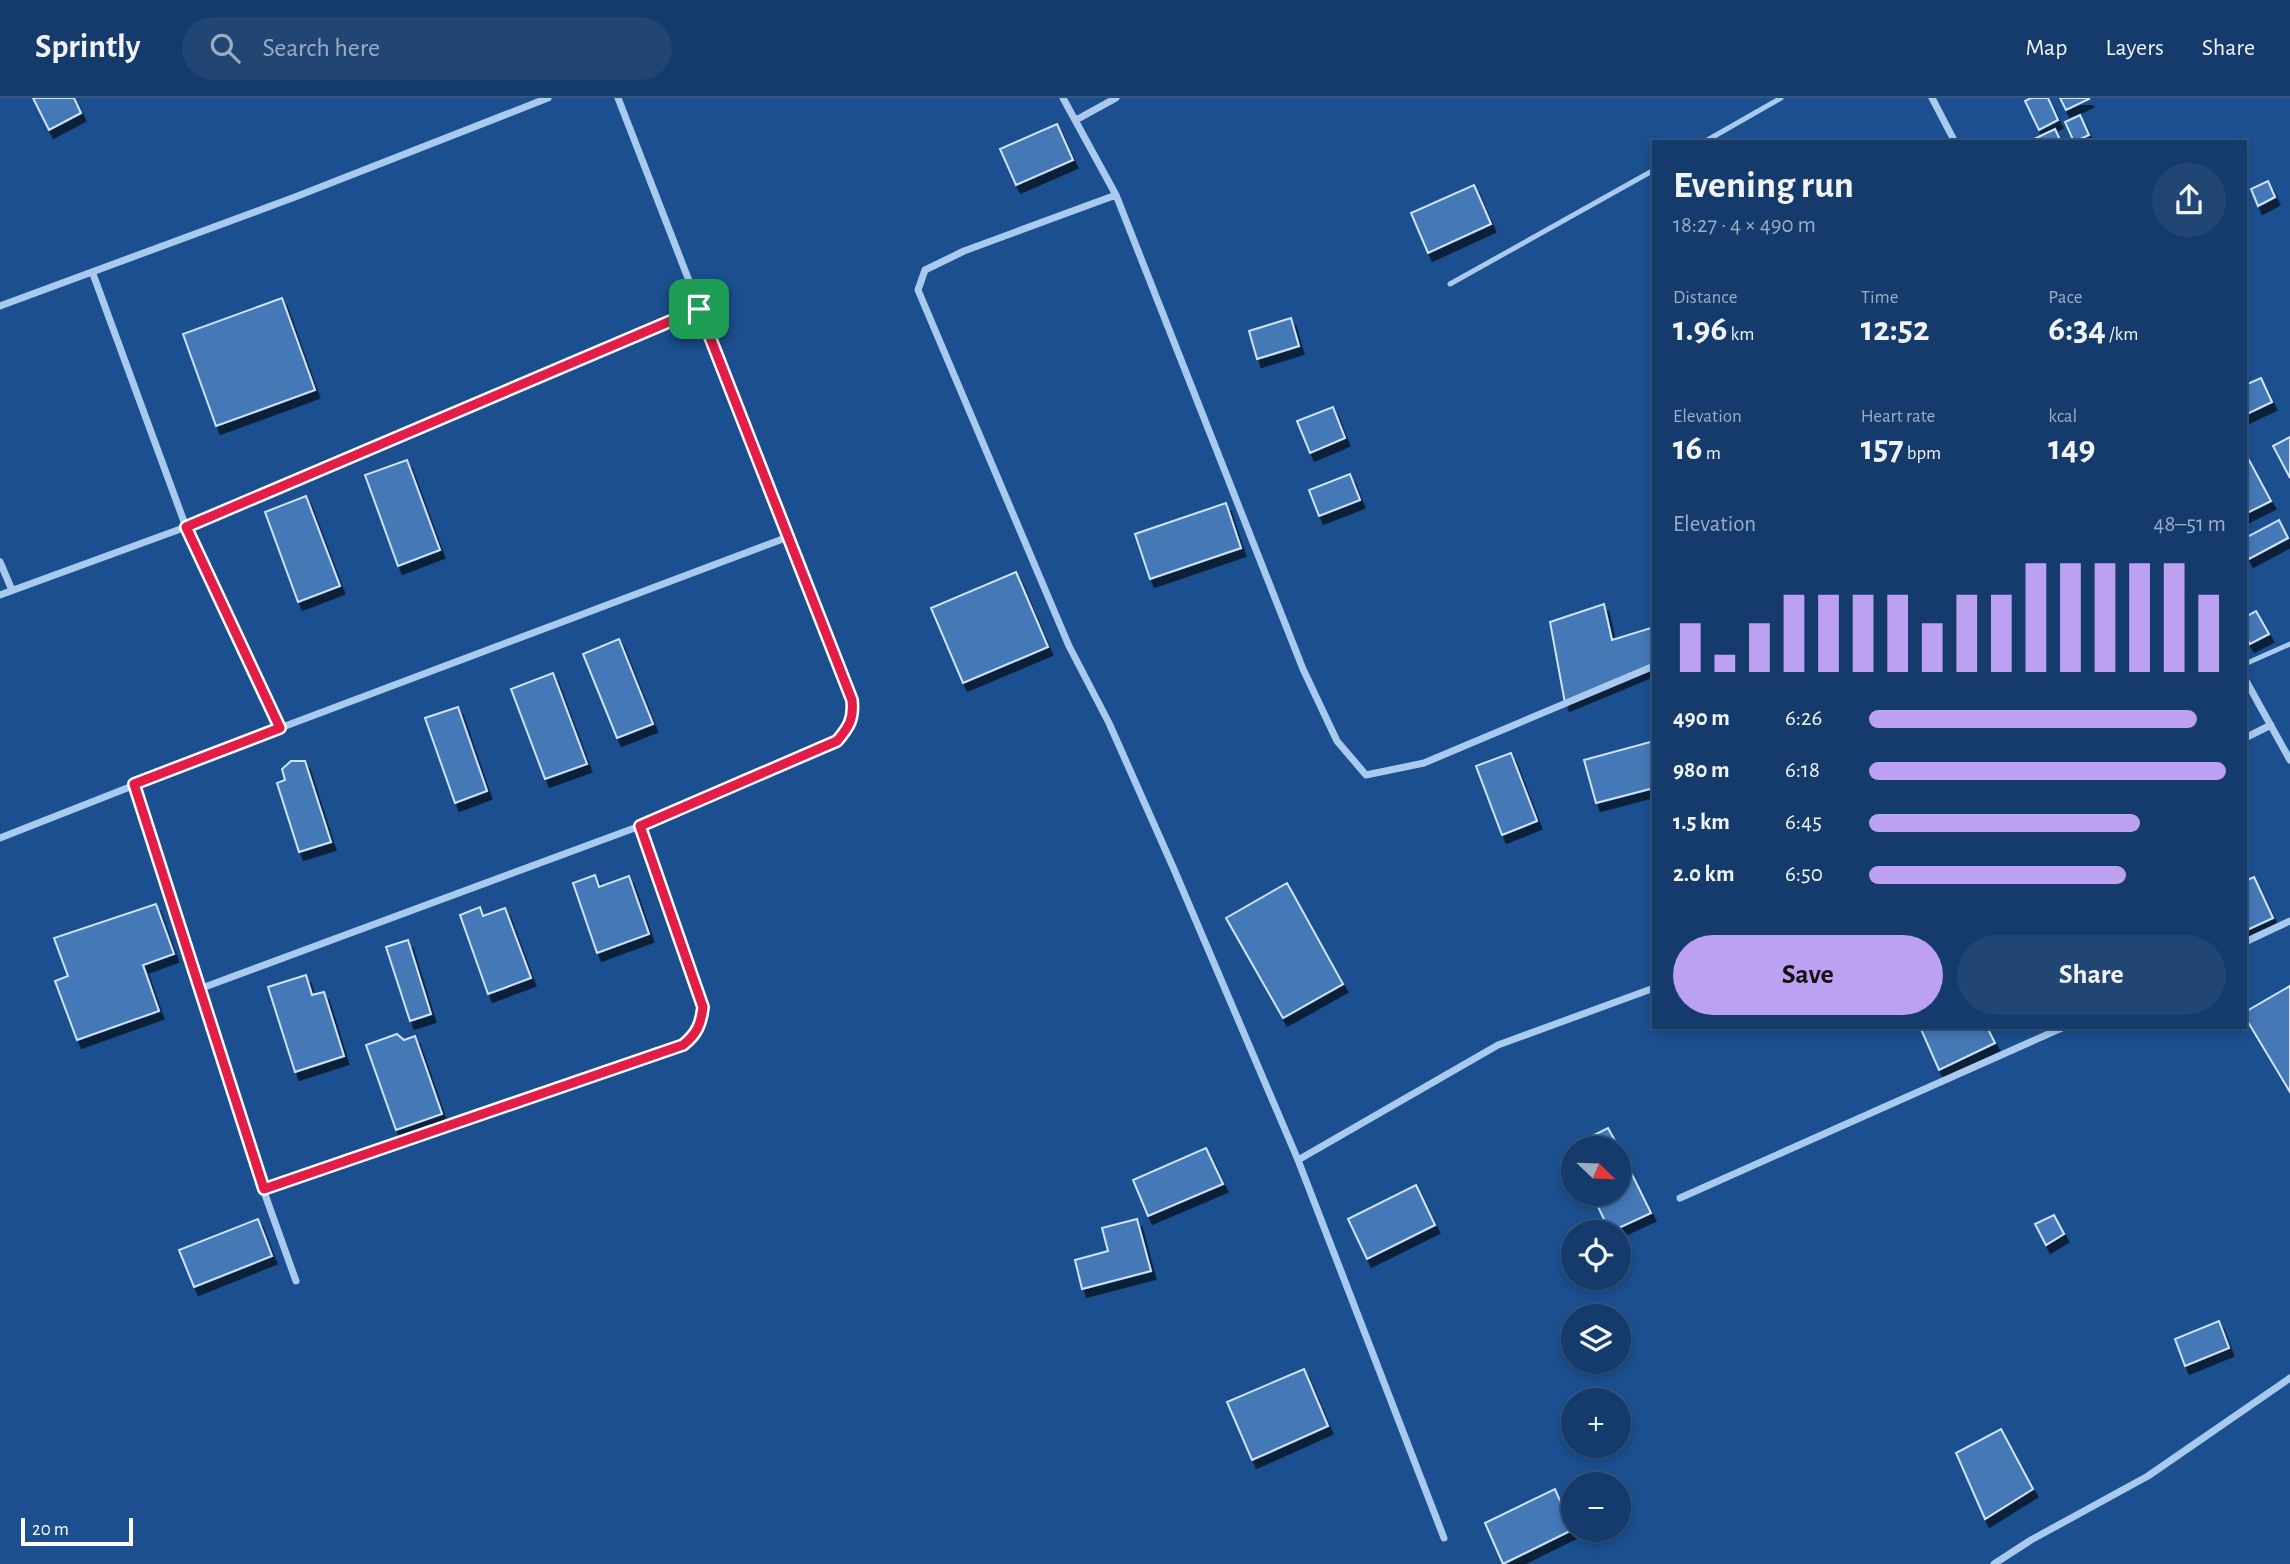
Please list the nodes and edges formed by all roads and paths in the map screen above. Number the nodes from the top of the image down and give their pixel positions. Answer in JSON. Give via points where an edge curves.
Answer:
{"nodes":[{"id":1,"x":548,"y":98,"type":"edge"},
{"id":2,"x":618,"y":98,"type":"edge"},
{"id":3,"x":1063,"y":98,"type":"edge"},
{"id":4,"x":1116,"y":98,"type":"edge"},
{"id":5,"x":1782,"y":98,"type":"edge"},
{"id":6,"x":1932,"y":98,"type":"edge"},
{"id":7,"x":1076,"y":120,"type":"junction"},
{"id":8,"x":1708,"y":140,"type":"edge"},
{"id":9,"x":1954,"y":140,"type":"edge"},
{"id":10,"x":1652,"y":171,"type":"edge"},
{"id":11,"x":1116,"y":195,"type":"junction"},
{"id":12,"x":93,"y":274,"type":"junction"},
{"id":13,"x":1450,"y":284,"type":"dead end"},
{"id":14,"x":0,"y":306,"type":"edge"},
{"id":15,"x":699,"y":309,"type":"junction"},
{"id":16,"x":186,"y":527,"type":"junction"},
{"id":17,"x":788,"y":537,"type":"junction"},
{"id":18,"x":0,"y":562,"type":"edge"},
{"id":19,"x":12,"y":590,"type":"junction"},
{"id":20,"x":0,"y":595,"type":"edge"},
{"id":21,"x":2290,"y":644,"type":"edge"},
{"id":22,"x":2247,"y":663,"type":"edge"},
{"id":23,"x":1652,"y":667,"type":"edge"},
{"id":24,"x":2247,"y":683,"type":"edge"},
{"id":25,"x":2271,"y":725,"type":"junction"},
{"id":26,"x":280,"y":728,"type":"junction"},
{"id":27,"x":2247,"y":737,"type":"edge"},
{"id":28,"x":2290,"y":760,"type":"edge"},
{"id":29,"x":134,"y":784,"type":"junction"},
{"id":30,"x":640,"y":826,"type":"junction"},
{"id":31,"x":0,"y":838,"type":"edge"},
{"id":32,"x":2290,"y":921,"type":"edge"},
{"id":33,"x":2247,"y":942,"type":"edge"},
{"id":34,"x":201,"y":988,"type":"junction"},
{"id":35,"x":1652,"y":989,"type":"edge"},
{"id":36,"x":2059,"y":1029,"type":"edge"},
{"id":37,"x":1298,"y":1160,"type":"junction"},
{"id":38,"x":264,"y":1189,"type":"junction"},
{"id":39,"x":1679,"y":1198,"type":"dead end"},
{"id":40,"x":296,"y":1281,"type":"dead end"},
{"id":41,"x":2290,"y":1378,"type":"edge"},
{"id":42,"x":1444,"y":1538,"type":"dead end"},
{"id":43,"x":1994,"y":1564,"type":"edge"}],
"edges":[{"from":1,"to":12,"type":"street"},
{"from":2,"to":15,"type":"street"},
{"from":3,"to":7,"type":"street"},
{"from":4,"to":7,"type":"street"},
{"from":5,"to":8,"type":"lane"},
{"from":6,"to":9,"type":"street"},
{"from":7,"to":11,"type":"street"},
{"from":10,"to":13,"type":"lane"},
{"from":11,"to":23,"type":"street","via":[[1303,669],[1337,741],[1366,775],[1424,763]]},
{"from":11,"to":37,"type":"street","via":[[964,251],[925,270],[919,290],[1069,646],[1173,867]]},
{"from":12,"to":14,"type":"street"},
{"from":12,"to":16,"type":"street"},
{"from":15,"to":16,"type":"street"},
{"from":15,"to":17,"type":"street"},
{"from":16,"to":19,"type":"street"},
{"from":16,"to":26,"type":"street"},
{"from":17,"to":26,"type":"street"},
{"from":17,"to":30,"type":"street","via":[[852,700],[849,728],[837,741]]},
{"from":18,"to":19,"type":"street"},
{"from":19,"to":20,"type":"street"},
{"from":21,"to":22,"type":"lane"},
{"from":24,"to":25,"type":"street"},
{"from":25,"to":27,"type":"street"},
{"from":25,"to":28,"type":"street"},
{"from":26,"to":29,"type":"street"},
{"from":29,"to":31,"type":"street"},
{"from":29,"to":34,"type":"street"},
{"from":30,"to":34,"type":"street"},
{"from":30,"to":38,"type":"street","via":[[703,1007],[694,1036],[683,1045]]},
{"from":32,"to":33,"type":"street"},
{"from":34,"to":38,"type":"street"},
{"from":35,"to":37,"type":"street","via":[[1498,1045]]},
{"from":36,"to":39,"type":"street"},
{"from":37,"to":42,"type":"street"},
{"from":38,"to":40,"type":"street"},
{"from":41,"to":43,"type":"street","via":[[2148,1476]]}]}
